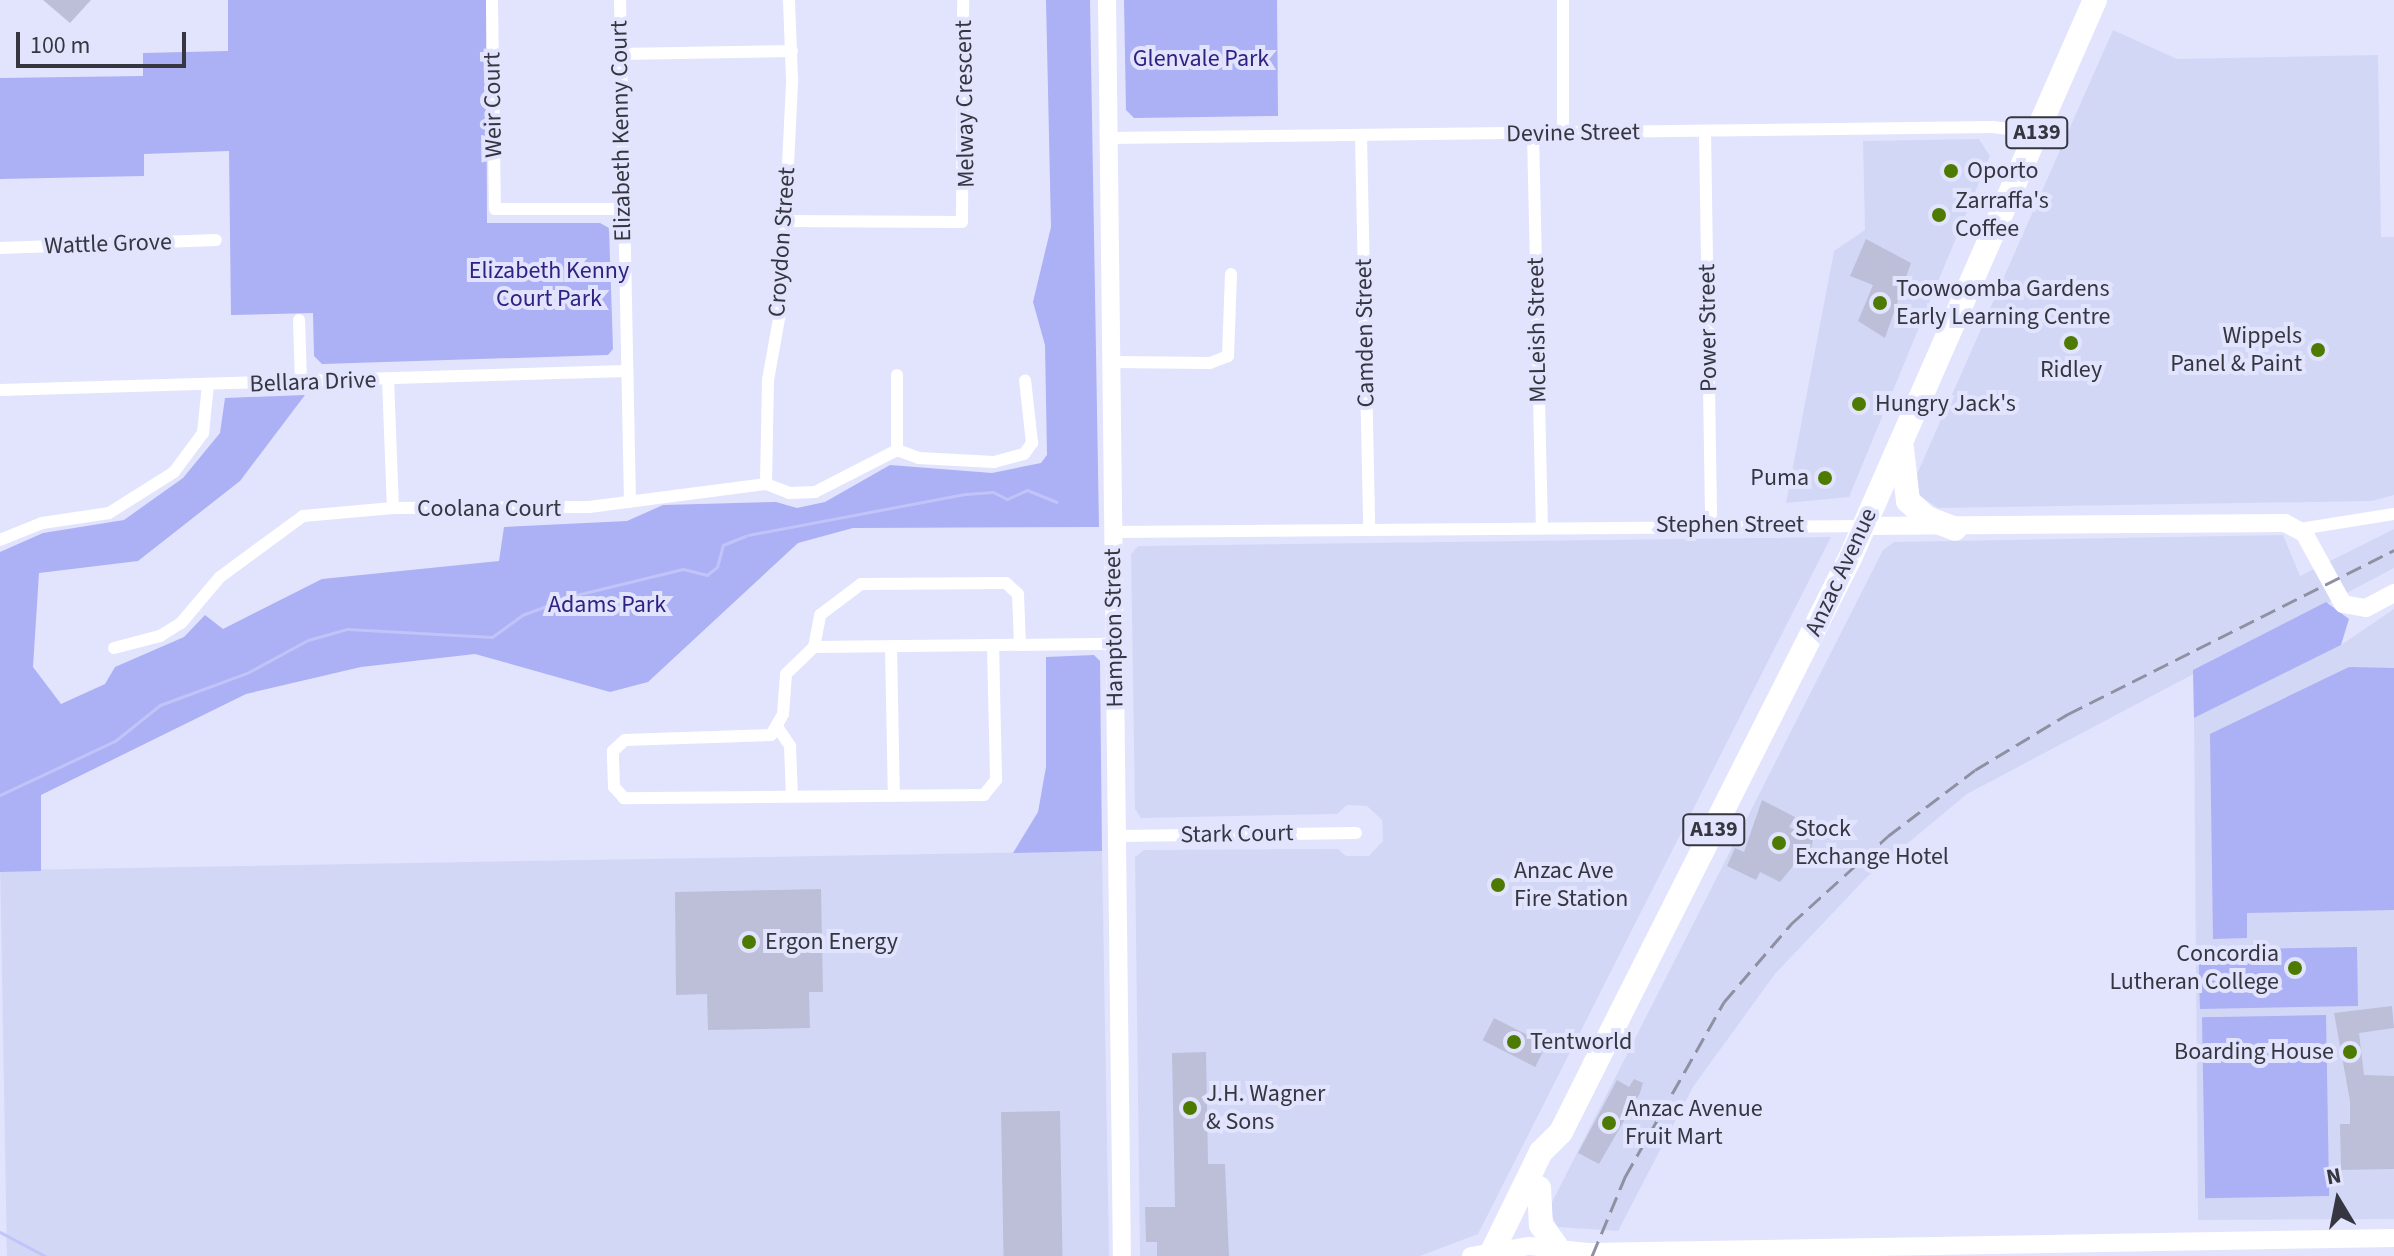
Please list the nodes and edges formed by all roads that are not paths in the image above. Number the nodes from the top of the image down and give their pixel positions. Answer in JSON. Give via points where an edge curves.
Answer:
{"nodes":[{"id":1,"x":492,"y":0,"type":"edge"},
{"id":2,"x":620,"y":0,"type":"edge"},
{"id":3,"x":789,"y":0,"type":"edge"},
{"id":4,"x":963,"y":0,"type":"edge"},
{"id":5,"x":1107,"y":0,"type":"edge"},
{"id":6,"x":1563,"y":0,"type":"edge"},
{"id":7,"x":2095,"y":0,"type":"edge"},
{"id":8,"x":792,"y":51,"type":"junction"},
{"id":9,"x":620,"y":54,"type":"junction"},
{"id":10,"x":1705,"y":131,"type":"junction"},
{"id":11,"x":2037,"y":132,"type":"junction"},
{"id":12,"x":1563,"y":133,"type":"junction"},
{"id":13,"x":1533,"y":134,"type":"junction"},
{"id":14,"x":1361,"y":136,"type":"junction"},
{"id":15,"x":1108,"y":138,"type":"junction"},
{"id":16,"x":622,"y":209,"type":"junction"},
{"id":17,"x":784,"y":221,"type":"junction"},
{"id":18,"x":216,"y":240,"type":"dead end"},
{"id":19,"x":0,"y":248,"type":"edge"},
{"id":20,"x":1231,"y":274,"type":"dead end"},
{"id":21,"x":299,"y":320,"type":"dead end"},
{"id":22,"x":1112,"y":362,"type":"junction"},
{"id":23,"x":626,"y":371,"type":"junction"},
{"id":24,"x":897,"y":375,"type":"dead end"},
{"id":25,"x":388,"y":379,"type":"junction"},
{"id":26,"x":1025,"y":380,"type":"dead end"},
{"id":27,"x":301,"y":381,"type":"junction"},
{"id":28,"x":208,"y":385,"type":"junction"},
{"id":29,"x":0,"y":390,"type":"edge"},
{"id":30,"x":1907,"y":427,"type":"junction"},
{"id":31,"x":897,"y":450,"type":"junction"},
{"id":32,"x":766,"y":484,"type":"junction"},
{"id":33,"x":630,"y":502,"type":"junction"},
{"id":34,"x":393,"y":508,"type":"junction"},
{"id":35,"x":2394,"y":514,"type":"edge"},
{"id":36,"x":1542,"y":525,"type":"junction"},
{"id":37,"x":1711,"y":525,"type":"junction"},
{"id":38,"x":1863,"y":526,"type":"junction"},
{"id":39,"x":1955,"y":529,"type":"junction"},
{"id":40,"x":2300,"y":529,"type":"junction"},
{"id":41,"x":1369,"y":530,"type":"junction"},
{"id":42,"x":1112,"y":532,"type":"junction"},
{"id":43,"x":0,"y":540,"type":"edge"},
{"id":44,"x":2394,"y":593,"type":"edge"},
{"id":45,"x":1114,"y":644,"type":"junction"},
{"id":46,"x":993,"y":645,"type":"junction"},
{"id":47,"x":1020,"y":645,"type":"junction"},
{"id":48,"x":891,"y":646,"type":"junction"},
{"id":49,"x":814,"y":647,"type":"junction"},
{"id":50,"x":114,"y":648,"type":"dead end"},
{"id":51,"x":778,"y":728,"type":"junction"},
{"id":52,"x":792,"y":796,"type":"junction"},
{"id":53,"x":894,"y":796,"type":"junction"},
{"id":54,"x":1356,"y":833,"type":"dead end"},
{"id":55,"x":1118,"y":836,"type":"junction"},
{"id":56,"x":1561,"y":1132,"type":"junction"},
{"id":57,"x":1539,"y":1188,"type":"junction"},
{"id":58,"x":2394,"y":1238,"type":"edge"},
{"id":59,"x":2132,"y":1249,"type":"edge"},
{"id":60,"x":1566,"y":1252,"type":"edge"},
{"id":61,"x":1494,"y":1253,"type":"edge"},
{"id":62,"x":1654,"y":1254,"type":"edge"},
{"id":63,"x":1122,"y":1256,"type":"edge"}],
"edges":[{"from":1,"to":16,"type":"street","name":"Weir Court","via":[[495,209]]},
{"from":2,"to":9,"type":"street","name":"Elizabeth Kenny Court"},
{"from":3,"to":8,"type":"street","name":"Croydon Street"},
{"from":4,"to":17,"type":"street","name":"Melway Crescent","via":[[962,222]]},
{"from":5,"to":15,"type":"street","name":"Hampton Street"},
{"from":6,"to":12,"type":"street"},
{"from":7,"to":11,"type":"highway","name":"Anzac Avenue","number":"A139"},
{"from":8,"to":9,"type":"street"},
{"from":8,"to":17,"type":"street","name":"Croydon Street"},
{"from":9,"to":16,"type":"street","name":"Elizabeth Kenny Court"},
{"from":10,"to":11,"type":"street","name":"Devine Street"},
{"from":10,"to":12,"type":"street","name":"Devine Street"},
{"from":10,"to":37,"type":"street","name":"Power Street"},
{"from":11,"to":30,"type":"highway","name":"Anzac Avenue","number":"A139"},
{"from":12,"to":13,"type":"street","name":"Devine Street"},
{"from":13,"to":14,"type":"street","name":"Devine Street"},
{"from":13,"to":36,"type":"street","name":"McLeish Street"},
{"from":14,"to":15,"type":"street","name":"Devine Street"},
{"from":14,"to":41,"type":"street","name":"Camden Street"},
{"from":15,"to":22,"type":"street","name":"Hampton Street"},
{"from":16,"to":23,"type":"street","name":"Elizabeth Kenny Court"},
{"from":17,"to":32,"type":"street","name":"Croydon Street","via":[[781,308],[768,380]]},
{"from":18,"to":19,"type":"street","name":"Wattle Grove"},
{"from":20,"to":22,"type":"street","via":[[1228,356],[1210,363]]},
{"from":21,"to":27,"type":"street"},
{"from":22,"to":42,"type":"street","name":"Hampton Street"},
{"from":23,"to":25,"type":"street","name":"Bellara Drive"},
{"from":23,"to":33,"type":"street","name":"Elizabeth Kenny Court"},
{"from":24,"to":31,"type":"street"},
{"from":25,"to":27,"type":"street","name":"Bellara Drive"},
{"from":25,"to":34,"type":"street"},
{"from":26,"to":31,"type":"street","via":[[1032,443],[1024,454],[994,462]]},
{"from":27,"to":28,"type":"street","name":"Bellara Drive"},
{"from":28,"to":29,"type":"street","name":"Bellara Drive"},
{"from":28,"to":43,"type":"street","via":[[203,433],[174,472],[109,513],[42,523]]},
{"from":30,"to":38,"type":"highway","name":"Anzac Avenue","number":"A139"},
{"from":30,"to":39,"type":"highway","via":[[1900,459],[1907,498],[1927,518]]},
{"from":31,"to":32,"type":"street","name":"Coolana Court","via":[[815,492],[789,493]]},
{"from":32,"to":33,"type":"street","name":"Coolana Court","via":[[663,493]]},
{"from":33,"to":34,"type":"street","name":"Coolana Court"},
{"from":34,"to":50,"type":"street","name":"Coolana Court","via":[[303,516],[220,577],[181,623],[160,636]]},
{"from":35,"to":40,"type":"street"},
{"from":36,"to":37,"type":"street","name":"Stephen Street"},
{"from":36,"to":41,"type":"street","name":"Stephen Street"},
{"from":37,"to":38,"type":"street","name":"Stephen Street"},
{"from":38,"to":39,"type":"street","name":"Stephen Street"},
{"from":38,"to":56,"type":"highway","name":"Anzac Avenue","number":"A139"},
{"from":39,"to":40,"type":"street","name":"Stephen Street","via":[[2278,523]]},
{"from":40,"to":44,"type":"street","via":[[2336,596],[2358,609]]},
{"from":41,"to":42,"type":"street","name":"Stephen Street"},
{"from":42,"to":45,"type":"street","name":"Hampton Street"},
{"from":45,"to":47,"type":"street"},
{"from":45,"to":55,"type":"street","name":"Hampton Street"},
{"from":46,"to":47,"type":"street"},
{"from":46,"to":48,"type":"street"},
{"from":46,"to":53,"type":"street","via":[[992,790]]},
{"from":47,"to":49,"type":"street","via":[[1018,594],[1006,583],[861,584],[820,615]]},
{"from":48,"to":49,"type":"street"},
{"from":48,"to":53,"type":"street"},
{"from":49,"to":51,"type":"street","via":[[786,674]]},
{"from":51,"to":52,"type":"street","via":[[790,746]]},
{"from":51,"to":52,"type":"street","via":[[754,739],[625,740],[613,751],[614,787],[624,798]]},
{"from":52,"to":53,"type":"street"},
{"from":54,"to":55,"type":"street","name":"Stark Court"},
{"from":55,"to":63,"type":"street","name":"Hampton Street"},
{"from":56,"to":57,"type":"highway","name":"Anzac Avenue","number":"A139"},
{"from":56,"to":61,"type":"highway","name":"Anzac Avenue","number":"A139","via":[[1541,1152]]},
{"from":57,"to":60,"type":"highway","via":[[1541,1225]]},
{"from":57,"to":61,"type":"highway","name":"Anzac Avenue","number":"A139"},
{"from":58,"to":59,"type":"street"},
{"from":59,"to":62,"type":"street"},
{"from":60,"to":61,"type":"street"},
{"from":60,"to":62,"type":"street"}]}
